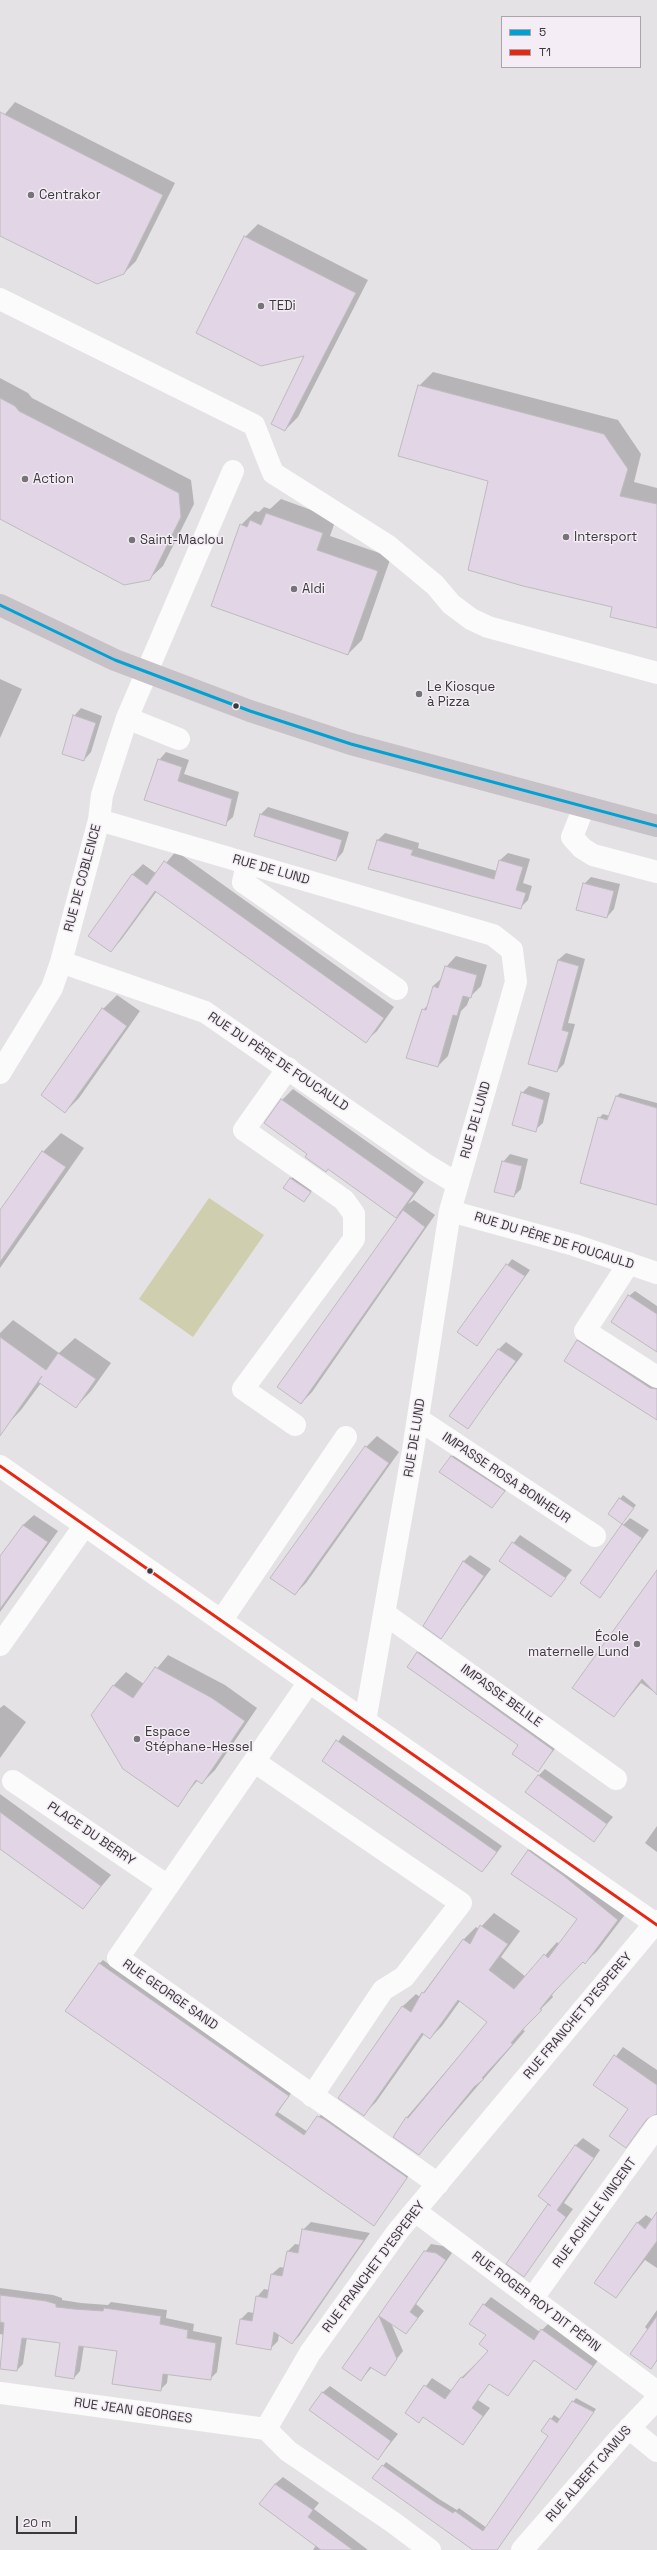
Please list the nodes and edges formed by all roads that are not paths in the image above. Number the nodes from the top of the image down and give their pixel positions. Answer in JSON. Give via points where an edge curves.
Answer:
{"nodes":[{"id":1,"x":0,"y":299,"type":"edge"},
{"id":2,"x":233,"y":471,"type":"dead end"},
{"id":3,"x":0,"y":605,"type":"edge"},
{"id":4,"x":657,"y":673,"type":"edge"},
{"id":5,"x":146,"y":674,"type":"junction"},
{"id":6,"x":127,"y":718,"type":"junction"},
{"id":7,"x":179,"y":739,"type":"dead end"},
{"id":8,"x":584,"y":807,"type":"junction"},
{"id":9,"x":99,"y":820,"type":"junction"},
{"id":10,"x":657,"y":826,"type":"edge"},
{"id":11,"x":247,"y":863,"type":"junction"},
{"id":12,"x":657,"y":872,"type":"edge"},
{"id":13,"x":61,"y":962,"type":"junction"},
{"id":14,"x":397,"y":989,"type":"dead end"},
{"id":15,"x":288,"y":1068,"type":"junction"},
{"id":16,"x":0,"y":1073,"type":"edge"},
{"id":17,"x":458,"y":1184,"type":"junction"},
{"id":18,"x":450,"y":1211,"type":"junction"},
{"id":19,"x":629,"y":1263,"type":"junction"},
{"id":20,"x":657,"y":1273,"type":"edge"},
{"id":21,"x":657,"y":1377,"type":"edge"},
{"id":22,"x":418,"y":1419,"type":"junction"},
{"id":23,"x":295,"y":1425,"type":"dead end"},
{"id":24,"x":346,"y":1437,"type":"dead end"},
{"id":25,"x":0,"y":1466,"type":"edge"},
{"id":26,"x":85,"y":1525,"type":"junction"},
{"id":27,"x":595,"y":1536,"type":"dead end"},
{"id":28,"x":385,"y":1614,"type":"junction"},
{"id":29,"x":221,"y":1620,"type":"junction"},
{"id":30,"x":0,"y":1645,"type":"edge"},
{"id":31,"x":309,"y":1682,"type":"junction"},
{"id":32,"x":365,"y":1721,"type":"junction"},
{"id":33,"x":255,"y":1762,"type":"junction"},
{"id":34,"x":616,"y":1779,"type":"dead end"},
{"id":35,"x":13,"y":1780,"type":"dead end"},
{"id":36,"x":168,"y":1886,"type":"junction"},
{"id":37,"x":656,"y":1923,"type":"edge"},
{"id":38,"x":312,"y":2096,"type":"junction"},
{"id":39,"x":657,"y":2126,"type":"edge"},
{"id":40,"x":438,"y":2184,"type":"junction"},
{"id":41,"x":415,"y":2211,"type":"junction"},
{"id":42,"x":532,"y":2299,"type":"junction"},
{"id":43,"x":657,"y":2392,"type":"edge"},
{"id":44,"x":0,"y":2393,"type":"edge"},
{"id":45,"x":657,"y":2398,"type":"edge"},
{"id":46,"x":629,"y":2428,"type":"junction"},
{"id":47,"x":266,"y":2429,"type":"junction"},
{"id":48,"x":657,"y":2451,"type":"edge"},
{"id":49,"x":430,"y":2550,"type":"edge"},
{"id":50,"x":522,"y":2550,"type":"edge"}],
"edges":[{"from":1,"to":4,"type":"street","via":[[254,425],[274,473],[388,545],[435,585],[451,604],[471,619],[488,627]]},
{"from":2,"to":5,"type":"street","name":"RUE DE COBLENCE"},
{"from":3,"to":5,"type":"main road"},
{"from":5,"to":6,"type":"street","name":"RUE DE COBLENCE"},
{"from":5,"to":8,"type":"main road","via":[[351,744]]},
{"from":6,"to":7,"type":"street"},
{"from":6,"to":9,"type":"street","name":"RUE DE COBLENCE","via":[[102,795]]},
{"from":8,"to":10,"type":"main road"},
{"from":8,"to":12,"type":"street","via":[[572,837],[582,848],[593,855]]},
{"from":9,"to":11,"type":"street","name":"RUE DE LUND"},
{"from":9,"to":13,"type":"street","name":"RUE DE COBLENCE"},
{"from":11,"to":14,"type":"street","via":[[243,882]]},
{"from":11,"to":17,"type":"street","name":"RUE DE LUND","via":[[493,935],[512,950],[516,982]]},
{"from":13,"to":15,"type":"street","name":"RUE DU PÈRE DE FOUCAULD","via":[[205,1012]]},
{"from":13,"to":16,"type":"street","name":"RUE DE COBLENCE","via":[[52,988]]},
{"from":15,"to":17,"type":"street","name":"RUE DU PÈRE DE FOUCAULD","via":[[428,1166]]},
{"from":15,"to":23,"type":"street","via":[[244,1130],[344,1200],[354,1214],[354,1239],[243,1389]]},
{"from":17,"to":18,"type":"street","name":"RUE DE LUND"},
{"from":18,"to":19,"type":"street","name":"RUE DU PÈRE DE FOUCAULD"},
{"from":18,"to":22,"type":"street","name":"RUE DE LUND"},
{"from":19,"to":20,"type":"street","name":"RUE DU PÈRE DE FOUCAULD"},
{"from":19,"to":21,"type":"street","via":[[586,1331]]},
{"from":22,"to":27,"type":"street","name":"IMPASSE ROSA BONHEUR"},
{"from":22,"to":28,"type":"street","name":"RUE DE LUND"},
{"from":24,"to":29,"type":"street"},
{"from":25,"to":26,"type":"street"},
{"from":26,"to":29,"type":"street"},
{"from":26,"to":30,"type":"street"},
{"from":28,"to":32,"type":"street","name":"RUE DE LUND"},
{"from":28,"to":34,"type":"street","name":"IMPASSE BELILE"},
{"from":29,"to":31,"type":"street"},
{"from":31,"to":32,"type":"street"},
{"from":31,"to":33,"type":"street","name":"RUE GEORGE SAND"},
{"from":32,"to":37,"type":"street"},
{"from":33,"to":36,"type":"street","name":"RUE GEORGE SAND"},
{"from":33,"to":38,"type":"street","via":[[461,1903],[404,1977],[383,1990]]},
{"from":35,"to":36,"type":"street","name":"PLACE DU BERRY"},
{"from":36,"to":38,"type":"street","name":"RUE GEORGE SAND","via":[[118,1958]]},
{"from":37,"to":40,"type":"street","name":"RUE FRANCHET D'ESPEREY"},
{"from":38,"to":40,"type":"street","name":"RUE GEORGE SAND"},
{"from":39,"to":42,"type":"street","name":"RUE ACHILLE VINCENT"},
{"from":40,"to":41,"type":"street","name":"RUE FRANCHET D'ESPEREY"},
{"from":41,"to":42,"type":"street","name":"RUE ROGER ROY DIT PÉPIN"},
{"from":41,"to":47,"type":"street","name":"RUE FRANCHET D'ESPEREY","via":[[310,2353]]},
{"from":42,"to":43,"type":"street","name":"RUE ROGER ROY DIT PÉPIN"},
{"from":44,"to":47,"type":"street","name":"RUE JEAN GEORGES"},
{"from":45,"to":46,"type":"street","name":"RUE ALBERT CAMUS"},
{"from":46,"to":48,"type":"street"},
{"from":46,"to":50,"type":"street","name":"RUE ALBERT CAMUS"},
{"from":47,"to":49,"type":"street","via":[[288,2451]]}]}
